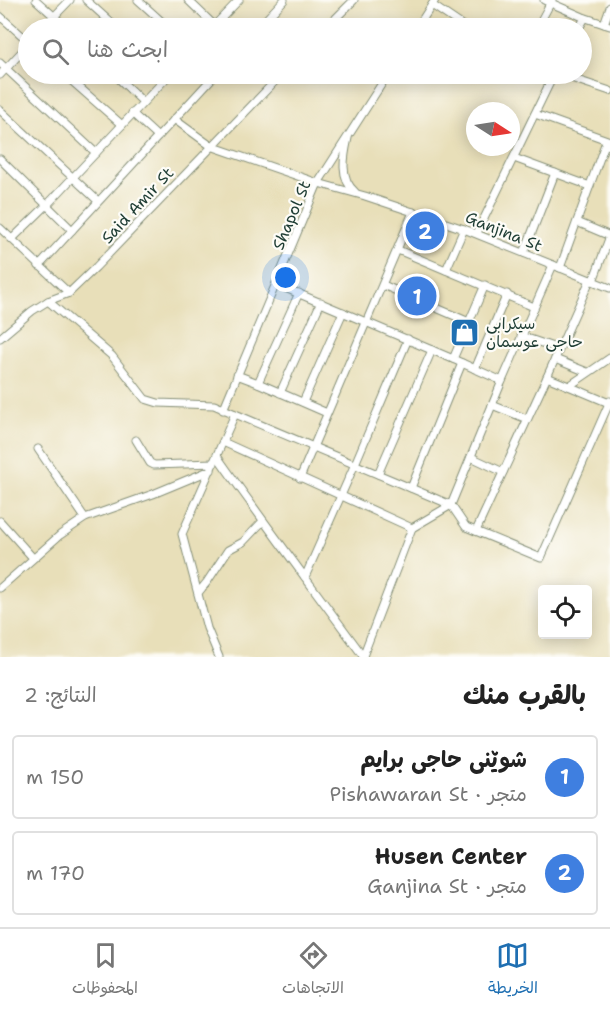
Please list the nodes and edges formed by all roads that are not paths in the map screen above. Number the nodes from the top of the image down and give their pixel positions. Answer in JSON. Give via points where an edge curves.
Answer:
{"nodes":[{"id":1,"x":36,"y":0,"type":"edge"},
{"id":2,"x":70,"y":0,"type":"edge"},
{"id":3,"x":86,"y":0,"type":"edge"},
{"id":4,"x":138,"y":0,"type":"edge"},
{"id":5,"x":188,"y":0,"type":"edge"},
{"id":6,"x":238,"y":0,"type":"edge"},
{"id":7,"x":284,"y":0,"type":"edge"},
{"id":8,"x":354,"y":0,"type":"edge"},
{"id":9,"x":549,"y":1,"type":"edge"},
{"id":10,"x":434,"y":3,"type":"edge"},
{"id":11,"x":610,"y":7,"type":"edge"},
{"id":12,"x":0,"y":16,"type":"edge"},
{"id":13,"x":54,"y":16,"type":"joint"},
{"id":14,"x":106,"y":18,"type":"edge"},
{"id":15,"x":158,"y":18,"type":"edge"},
{"id":16,"x":205,"y":18,"type":"edge"},
{"id":17,"x":221,"y":18,"type":"edge"},
{"id":18,"x":268,"y":18,"type":"edge"},
{"id":19,"x":336,"y":18,"type":"edge"},
{"id":20,"x":424,"y":18,"type":"edge"},
{"id":21,"x":453,"y":18,"type":"edge"},
{"id":22,"x":541,"y":18,"type":"edge"},
{"id":23,"x":585,"y":18,"type":"edge"},
{"id":24,"x":592,"y":20,"type":"edge"},
{"id":25,"x":607,"y":25,"type":"edge"},
{"id":26,"x":18,"y":33,"type":"edge"},
{"id":27,"x":18,"y":53,"type":"edge"},
{"id":28,"x":2,"y":69,"type":"edge"},
{"id":29,"x":18,"y":83,"type":"edge"},
{"id":30,"x":19,"y":84,"type":"edge"},
{"id":31,"x":75,"y":84,"type":"edge"},
{"id":32,"x":124,"y":84,"type":"edge"},
{"id":33,"x":159,"y":84,"type":"edge"},
{"id":34,"x":207,"y":84,"type":"edge"},
{"id":35,"x":272,"y":84,"type":"edge"},
{"id":36,"x":381,"y":84,"type":"edge"},
{"id":37,"x":549,"y":84,"type":"edge"},
{"id":38,"x":589,"y":84,"type":"edge"},
{"id":39,"x":610,"y":91,"type":"edge"},
{"id":40,"x":143,"y":102,"type":"junction"},
{"id":41,"x":0,"y":110,"type":"edge"},
{"id":42,"x":132,"y":113,"type":"junction"},
{"id":43,"x":535,"y":114,"type":"junction"},
{"id":44,"x":174,"y":119,"type":"junction"},
{"id":45,"x":122,"y":125,"type":"junction"},
{"id":46,"x":354,"y":126,"type":"junction"},
{"id":47,"x":158,"y":137,"type":"junction"},
{"id":48,"x":610,"y":141,"type":"edge"},
{"id":49,"x":610,"y":146,"type":"edge"},
{"id":50,"x":211,"y":147,"type":"junction"},
{"id":51,"x":96,"y":153,"type":"junction"},
{"id":52,"x":514,"y":158,"type":"junction"},
{"id":53,"x":0,"y":159,"type":"edge"},
{"id":54,"x":555,"y":173,"type":"junction"},
{"id":55,"x":73,"y":178,"type":"junction"},
{"id":56,"x":318,"y":183,"type":"junction"},
{"id":57,"x":590,"y":186,"type":"junction"},
{"id":58,"x":365,"y":196,"type":"junction"},
{"id":59,"x":98,"y":201,"type":"junction"},
{"id":60,"x":47,"y":205,"type":"junction"},
{"id":61,"x":413,"y":212,"type":"junction"},
{"id":62,"x":577,"y":222,"type":"junction"},
{"id":63,"x":0,"y":228,"type":"edge"},
{"id":64,"x":464,"y":229,"type":"junction"},
{"id":65,"x":72,"y":230,"type":"junction"},
{"id":66,"x":477,"y":233,"type":"junction"},
{"id":67,"x":610,"y":236,"type":"edge"},
{"id":68,"x":12,"y":239,"type":"junction"},
{"id":69,"x":398,"y":250,"type":"junction"},
{"id":70,"x":524,"y":253,"type":"junction"},
{"id":71,"x":39,"y":266,"type":"junction"},
{"id":72,"x":556,"y":267,"type":"junction"},
{"id":73,"x":446,"y":270,"type":"junction"},
{"id":74,"x":591,"y":281,"type":"junction"},
{"id":75,"x":276,"y":284,"type":"junction"},
{"id":76,"x":383,"y":285,"type":"junction"},
{"id":77,"x":485,"y":285,"type":"junction"},
{"id":78,"x":610,"y":288,"type":"edge"},
{"id":79,"x":69,"y":293,"type":"junction"},
{"id":80,"x":299,"y":293,"type":"junction"},
{"id":81,"x":507,"y":294,"type":"junction"},
{"id":82,"x":48,"y":301,"type":"junction"},
{"id":83,"x":321,"y":302,"type":"junction"},
{"id":84,"x":534,"y":307,"type":"junction"},
{"id":85,"x":343,"y":312,"type":"junction"},
{"id":86,"x":367,"y":322,"type":"junction"},
{"id":87,"x":469,"y":322,"type":"junction"},
{"id":88,"x":521,"y":336,"type":"junction"},
{"id":89,"x":0,"y":338,"type":"edge"},
{"id":90,"x":408,"y":339,"type":"junction"},
{"id":91,"x":432,"y":350,"type":"junction"},
{"id":92,"x":559,"y":350,"type":"junction"},
{"id":93,"x":610,"y":358,"type":"edge"},
{"id":94,"x":453,"y":359,"type":"junction"},
{"id":95,"x":555,"y":359,"type":"junction"},
{"id":96,"x":462,"y":363,"type":"junction"},
{"id":97,"x":475,"y":369,"type":"junction"},
{"id":98,"x":587,"y":372,"type":"junction"},
{"id":99,"x":237,"y":375,"type":"junction"},
{"id":100,"x":547,"y":377,"type":"junction"},
{"id":101,"x":502,"y":381,"type":"junction"},
{"id":102,"x":258,"y":383,"type":"junction"},
{"id":103,"x":569,"y":386,"type":"junction"},
{"id":104,"x":280,"y":393,"type":"junction"},
{"id":105,"x":303,"y":402,"type":"junction"},
{"id":106,"x":609,"y":402,"type":"edge"},
{"id":107,"x":492,"y":405,"type":"junction"},
{"id":108,"x":223,"y":410,"type":"junction"},
{"id":109,"x":327,"y":413,"type":"junction"},
{"id":110,"x":235,"y":414,"type":"junction"},
{"id":111,"x":527,"y":419,"type":"junction"},
{"id":112,"x":136,"y":440,"type":"dead end"},
{"id":113,"x":223,"y":442,"type":"junction"},
{"id":114,"x":313,"y":447,"type":"junction"},
{"id":115,"x":38,"y":449,"type":"dead end"},
{"id":116,"x":471,"y":457,"type":"junction"},
{"id":117,"x":214,"y":463,"type":"junction"},
{"id":118,"x":355,"y":464,"type":"junction"},
{"id":119,"x":503,"y":472,"type":"junction"},
{"id":120,"x":378,"y":474,"type":"junction"},
{"id":121,"x":300,"y":478,"type":"junction"},
{"id":122,"x":411,"y":488,"type":"junction"},
{"id":123,"x":340,"y":496,"type":"junction"},
{"id":124,"x":451,"y":505,"type":"junction"},
{"id":125,"x":85,"y":519,"type":"junction"},
{"id":126,"x":0,"y":521,"type":"edge"},
{"id":127,"x":263,"y":521,"type":"junction"},
{"id":128,"x":412,"y":528,"type":"junction"},
{"id":129,"x":476,"y":531,"type":"junction"},
{"id":130,"x":33,"y":558,"type":"junction"},
{"id":131,"x":305,"y":577,"type":"junction"},
{"id":132,"x":0,"y":588,"type":"edge"},
{"id":133,"x":198,"y":593,"type":"junction"},
{"id":134,"x":363,"y":656,"type":"edge"},
{"id":135,"x":219,"y":657,"type":"edge"}],
"edges":[{"from":1,"to":13,"type":"street"},
{"from":2,"to":13,"type":"street"},
{"from":3,"to":14,"type":"street"},
{"from":4,"to":15,"type":"street"},
{"from":5,"to":16,"type":"street"},
{"from":6,"to":17,"type":"street"},
{"from":7,"to":18,"type":"street"},
{"from":8,"to":19,"type":"street"},
{"from":9,"to":22,"type":"street"},
{"from":9,"to":23,"type":"street"},
{"from":10,"to":20,"type":"street"},
{"from":10,"to":21,"type":"street"},
{"from":11,"to":25,"type":"street"},
{"from":12,"to":26,"type":"street"},
{"from":24,"to":25,"type":"street"},
{"from":27,"to":28,"type":"street"},
{"from":28,"to":29,"type":"street"},
{"from":30,"to":51,"type":"street"},
{"from":31,"to":45,"type":"street"},
{"from":32,"to":40,"type":"street"},
{"from":33,"to":40,"type":"street"},
{"from":34,"to":44,"type":"street"},
{"from":35,"to":50,"type":"street","name":"Said Amir St"},
{"from":36,"to":46,"type":"street","name":"Shapol St"},
{"from":37,"to":43,"type":"street"},
{"from":38,"to":39,"type":"street"},
{"from":40,"to":42,"type":"street"},
{"from":41,"to":55,"type":"street"},
{"from":42,"to":45,"type":"street"},
{"from":42,"to":47,"type":"street"},
{"from":43,"to":48,"type":"street"},
{"from":43,"to":52,"type":"street"},
{"from":44,"to":47,"type":"street"},
{"from":44,"to":50,"type":"street","name":"Ganjina St"},
{"from":45,"to":51,"type":"street"},
{"from":46,"to":56,"type":"street","name":"Shapol St"},
{"from":46,"to":58,"type":"street","via":[[346,148],[346,181],[356,193]]},
{"from":47,"to":59,"type":"street"},
{"from":49,"to":57,"type":"street","via":[[605,144]]},
{"from":50,"to":56,"type":"street","name":"Ganjina St"},
{"from":50,"to":79,"type":"street","name":"Said Amir St"},
{"from":51,"to":55,"type":"street"},
{"from":52,"to":54,"type":"street"},
{"from":52,"to":66,"type":"street"},
{"from":53,"to":60,"type":"street"},
{"from":54,"to":57,"type":"street"},
{"from":54,"to":70,"type":"street"},
{"from":55,"to":59,"type":"street"},
{"from":55,"to":60,"type":"street"},
{"from":56,"to":58,"type":"street","name":"Ganjina St"},
{"from":56,"to":75,"type":"street","name":"Shapol St"},
{"from":57,"to":62,"type":"street"},
{"from":58,"to":61,"type":"street","name":"Ganjina St"},
{"from":59,"to":65,"type":"street"},
{"from":60,"to":65,"type":"street"},
{"from":60,"to":68,"type":"street"},
{"from":61,"to":64,"type":"street","name":"Ganjina St"},
{"from":61,"to":69,"type":"street"},
{"from":62,"to":67,"type":"street"},
{"from":62,"to":72,"type":"street"},
{"from":63,"to":68,"type":"street"},
{"from":64,"to":66,"type":"street","name":"Ganjina St"},
{"from":64,"to":73,"type":"street"},
{"from":65,"to":71,"type":"street"},
{"from":66,"to":70,"type":"street","name":"Ganjina St"},
{"from":67,"to":74,"type":"street"},
{"from":68,"to":71,"type":"street"},
{"from":69,"to":73,"type":"street"},
{"from":69,"to":76,"type":"street"},
{"from":70,"to":72,"type":"street","name":"Ganjina St"},
{"from":71,"to":79,"type":"street"},
{"from":72,"to":74,"type":"street","name":"Ganjina St"},
{"from":72,"to":84,"type":"street"},
{"from":73,"to":77,"type":"street"},
{"from":74,"to":78,"type":"street","name":"Ganjina St"},
{"from":74,"to":92,"type":"street"},
{"from":75,"to":80,"type":"street"},
{"from":75,"to":99,"type":"street","name":"Shapol St"},
{"from":76,"to":86,"type":"street"},
{"from":76,"to":87,"type":"street"},
{"from":77,"to":81,"type":"street"},
{"from":77,"to":87,"type":"street"},
{"from":79,"to":82,"type":"street","name":"Said Amir St"},
{"from":80,"to":83,"type":"street"},
{"from":80,"to":102,"type":"street"},
{"from":81,"to":84,"type":"street"},
{"from":81,"to":97,"type":"street"},
{"from":82,"to":89,"type":"street","name":"Said Amir St"},
{"from":82,"to":108,"type":"street","via":[[112,356],[145,399],[158,404],[214,405]]},
{"from":83,"to":85,"type":"street"},
{"from":83,"to":104,"type":"street"},
{"from":84,"to":88,"type":"street"},
{"from":85,"to":86,"type":"street"},
{"from":85,"to":105,"type":"street"},
{"from":86,"to":90,"type":"street"},
{"from":86,"to":109,"type":"street"},
{"from":87,"to":94,"type":"street"},
{"from":88,"to":92,"type":"street"},
{"from":88,"to":101,"type":"street"},
{"from":90,"to":91,"type":"street"},
{"from":90,"to":118,"type":"street"},
{"from":91,"to":94,"type":"street"},
{"from":91,"to":120,"type":"street"},
{"from":92,"to":95,"type":"street"},
{"from":93,"to":98,"type":"street"},
{"from":94,"to":96,"type":"street"},
{"from":95,"to":98,"type":"street"},
{"from":95,"to":100,"type":"street"},
{"from":96,"to":97,"type":"street"},
{"from":96,"to":122,"type":"street"},
{"from":97,"to":101,"type":"street"},
{"from":98,"to":103,"type":"street"},
{"from":99,"to":102,"type":"street"},
{"from":99,"to":108,"type":"street","name":"Shapol St"},
{"from":100,"to":103,"type":"street"},
{"from":100,"to":111,"type":"street"},
{"from":101,"to":107,"type":"street"},
{"from":102,"to":104,"type":"street"},
{"from":103,"to":106,"type":"street"},
{"from":104,"to":105,"type":"street"},
{"from":105,"to":109,"type":"street"},
{"from":106,"to":129,"type":"street","via":[[541,558]]},
{"from":107,"to":111,"type":"street"},
{"from":107,"to":116,"type":"street"},
{"from":108,"to":110,"type":"street"},
{"from":109,"to":114,"type":"street"},
{"from":110,"to":113,"type":"street"},
{"from":110,"to":114,"type":"street"},
{"from":111,"to":119,"type":"street"},
{"from":112,"to":117,"type":"street","via":[[154,465]]},
{"from":113,"to":117,"type":"street"},
{"from":113,"to":121,"type":"street"},
{"from":114,"to":118,"type":"street"},
{"from":114,"to":121,"type":"street"},
{"from":115,"to":125,"type":"street"},
{"from":116,"to":119,"type":"street"},
{"from":116,"to":124,"type":"street"},
{"from":117,"to":125,"type":"street","via":[[153,494]]},
{"from":117,"to":127,"type":"street"},
{"from":117,"to":133,"type":"street","via":[[182,534]]},
{"from":118,"to":120,"type":"street"},
{"from":118,"to":123,"type":"street"},
{"from":119,"to":129,"type":"street"},
{"from":120,"to":122,"type":"street"},
{"from":121,"to":123,"type":"street"},
{"from":122,"to":124,"type":"street"},
{"from":123,"to":128,"type":"street"},
{"from":123,"to":131,"type":"street"},
{"from":124,"to":128,"type":"street"},
{"from":124,"to":129,"type":"street","via":[[466,527]]},
{"from":125,"to":130,"type":"street"},
{"from":126,"to":130,"type":"street"},
{"from":127,"to":131,"type":"street"},
{"from":127,"to":133,"type":"street","via":[[243,542],[228,550]]},
{"from":128,"to":134,"type":"street"},
{"from":130,"to":132,"type":"street"},
{"from":131,"to":134,"type":"street"},
{"from":133,"to":135,"type":"street"}]}
